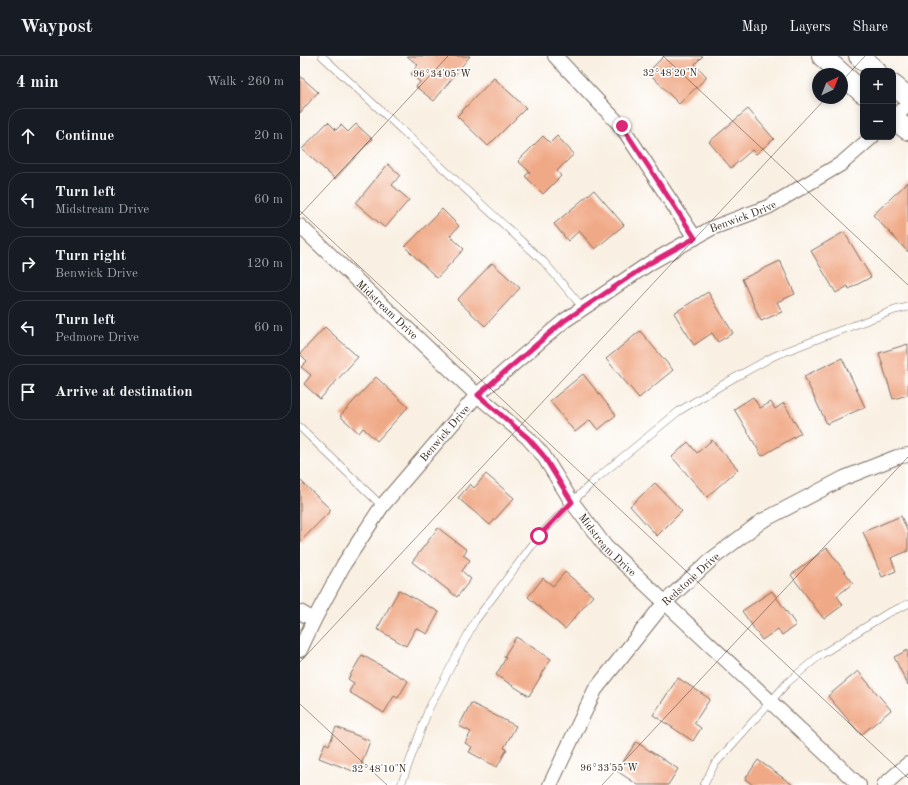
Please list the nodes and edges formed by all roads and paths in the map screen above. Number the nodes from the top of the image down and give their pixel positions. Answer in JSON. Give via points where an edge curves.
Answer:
{"nodes":[{"id":1,"x":322,"y":56,"type":"edge"},
{"id":2,"x":555,"y":56,"type":"edge"},
{"id":3,"x":822,"y":56,"type":"edge"},
{"id":4,"x":859,"y":56,"type":"edge"},
{"id":5,"x":873,"y":68,"type":"edge"},
{"id":6,"x":896,"y":87,"type":"edge"},
{"id":7,"x":860,"y":90,"type":"edge"},
{"id":8,"x":908,"y":97,"type":"edge"},
{"id":9,"x":908,"y":105,"type":"edge"},
{"id":10,"x":896,"y":116,"type":"edge"},
{"id":11,"x":896,"y":121,"type":"edge"},
{"id":12,"x":908,"y":130,"type":"edge"},
{"id":13,"x":869,"y":140,"type":"edge"},
{"id":14,"x":300,"y":226,"type":"edge"},
{"id":15,"x":695,"y":238,"type":"junction"},
{"id":16,"x":908,"y":307,"type":"edge"},
{"id":17,"x":583,"y":308,"type":"junction"},
{"id":18,"x":478,"y":395,"type":"junction"},
{"id":19,"x":300,"y":427,"type":"edge"},
{"id":20,"x":908,"y":455,"type":"edge"},
{"id":21,"x":572,"y":502,"type":"junction"},
{"id":22,"x":382,"y":506,"type":"junction"},
{"id":23,"x":665,"y":602,"type":"junction"},
{"id":24,"x":908,"y":604,"type":"edge"},
{"id":25,"x":300,"y":612,"type":"edge"},
{"id":26,"x":314,"y":620,"type":"junction"},
{"id":27,"x":300,"y":650,"type":"edge"},
{"id":28,"x":771,"y":701,"type":"junction"},
{"id":29,"x":908,"y":764,"type":"edge"},
{"id":30,"x":401,"y":785,"type":"edge"},
{"id":31,"x":550,"y":785,"type":"edge"},
{"id":32,"x":704,"y":785,"type":"edge"},
{"id":33,"x":859,"y":785,"type":"edge"},
{"id":34,"x":884,"y":785,"type":"edge"}],
"edges":[{"from":1,"to":17,"type":"lane","via":[[544,262]]},
{"from":2,"to":15,"type":"street","via":[[622,126]]},
{"from":3,"to":7,"type":"street"},
{"from":4,"to":5,"type":"street"},
{"from":6,"to":8,"type":"street"},
{"from":9,"to":10,"type":"street"},
{"from":11,"to":12,"type":"street"},
{"from":13,"to":15,"type":"street","name":"Benwick Drive","via":[[841,164],[768,207],[712,228]]},
{"from":14,"to":18,"type":"street","name":"Midstream Drive"},
{"from":15,"to":17,"type":"street","name":"Benwick Drive","via":[[650,263]]},
{"from":16,"to":21,"type":"lane","via":[[774,356],[727,382],[679,411],[597,478]]},
{"from":17,"to":18,"type":"street","name":"Benwick Drive","via":[[564,321]]},
{"from":18,"to":21,"type":"street","name":"Midstream Drive","via":[[528,438],[558,478]]},
{"from":18,"to":22,"type":"street","name":"Benwick Drive"},
{"from":19,"to":22,"type":"lane"},
{"from":20,"to":23,"type":"street","name":"Redstone Drive","via":[[844,478],[762,521],[712,559]]},
{"from":21,"to":23,"type":"street","name":"Midstream Drive","via":[[605,546]]},
{"from":21,"to":30,"type":"lane","via":[[539,536],[475,622],[430,708]]},
{"from":22,"to":26,"type":"street","name":"Benwick Drive","via":[[344,564]]},
{"from":23,"to":28,"type":"street","name":"Midstream Drive"},
{"from":23,"to":31,"type":"street","name":"Redstone Drive","via":[[595,690]]},
{"from":24,"to":28,"type":"lane","via":[[886,614],[819,656],[788,682]]},
{"from":25,"to":26,"type":"street"},
{"from":26,"to":27,"type":"street","name":"Benwick Drive"},
{"from":28,"to":32,"type":"lane","via":[[714,765]]},
{"from":28,"to":33,"type":"street","name":"Midstream Drive"},
{"from":29,"to":34,"type":"street"}]}
